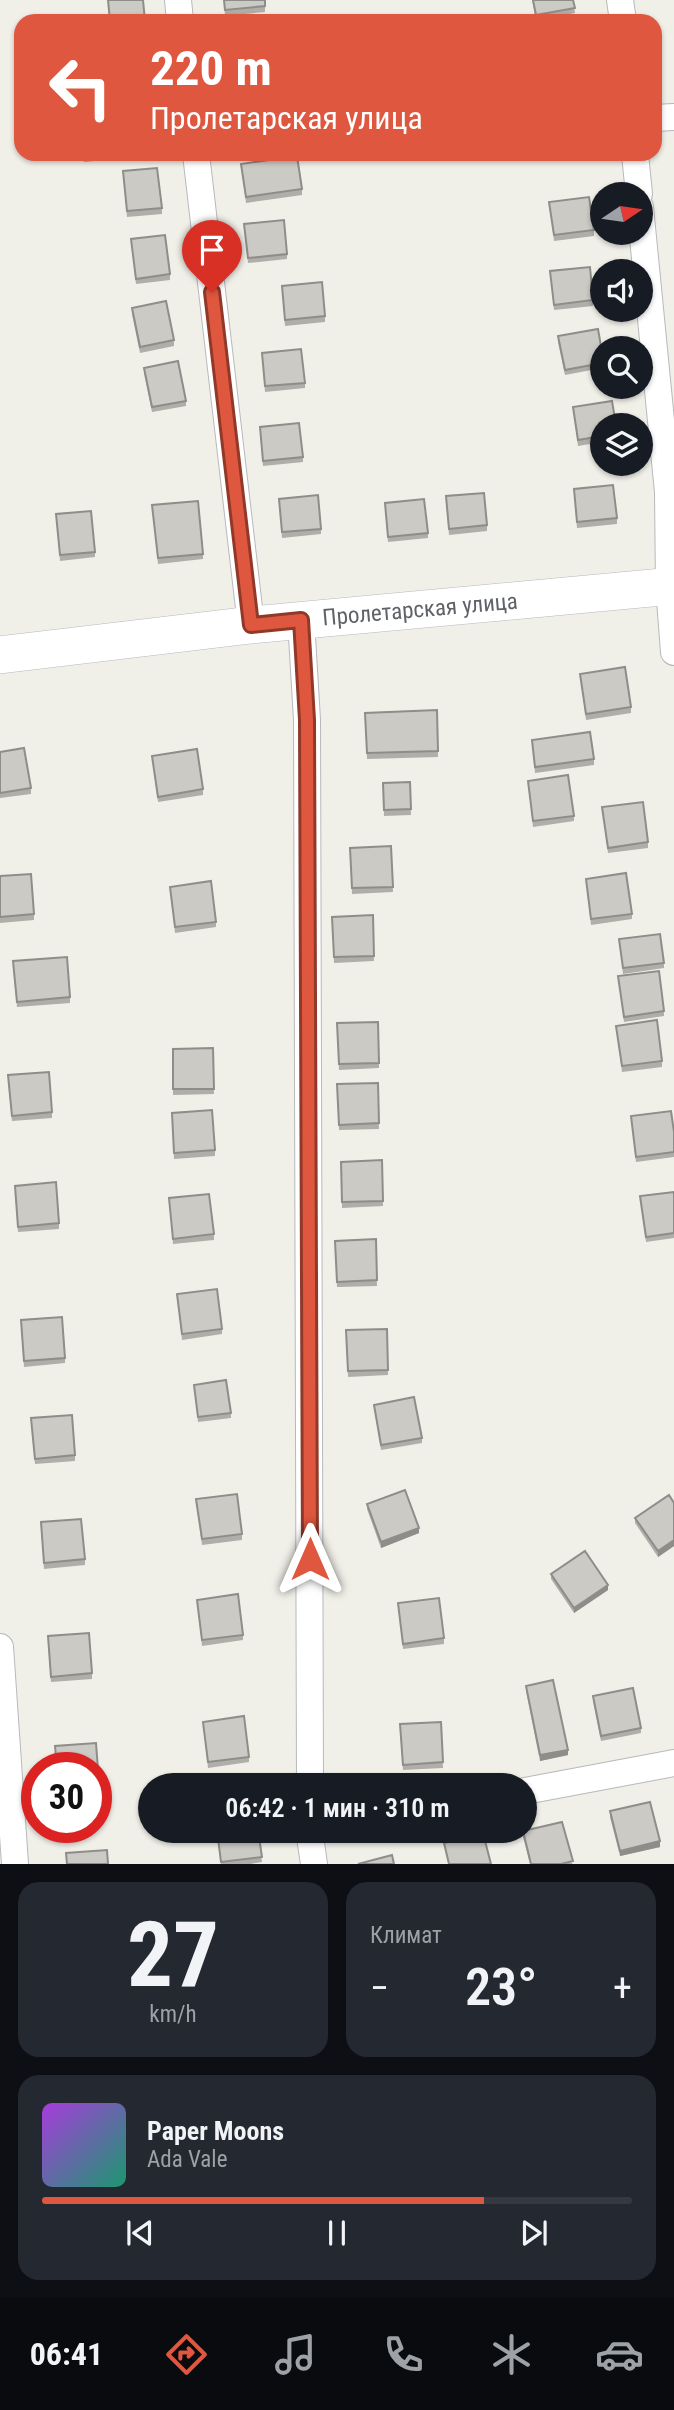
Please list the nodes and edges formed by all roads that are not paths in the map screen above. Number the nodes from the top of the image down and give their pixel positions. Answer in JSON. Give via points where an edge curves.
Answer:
{"nodes":[{"id":1,"x":197,"y":161,"type":"edge"},
{"id":2,"x":636,"y":161,"type":"edge"},
{"id":3,"x":638,"y":182,"type":"edge"},
{"id":4,"x":644,"y":245,"type":"edge"},
{"id":5,"x":671,"y":586,"type":"edge"},
{"id":6,"x":301,"y":620,"type":"junction"},
{"id":7,"x":251,"y":625,"type":"junction"},
{"id":8,"x":674,"y":652,"type":"edge"},
{"id":9,"x":0,"y":655,"type":"edge"},
{"id":10,"x":0,"y":1647,"type":"edge"},
{"id":11,"x":674,"y":1763,"type":"edge"},
{"id":12,"x":310,"y":1773,"type":"edge"},
{"id":13,"x":537,"y":1789,"type":"edge"},
{"id":14,"x":312,"y":1843,"type":"edge"},
{"id":15,"x":15,"y":1864,"type":"edge"},
{"id":16,"x":314,"y":1864,"type":"edge"}],
"edges":[{"from":1,"to":7,"type":"street"},
{"from":2,"to":3,"type":"street"},
{"from":4,"to":5,"type":"street","via":[[668,492]]},
{"from":5,"to":6,"type":"street","name":"Пролетарская улица"},
{"from":5,"to":8,"type":"street"},
{"from":6,"to":7,"type":"street","name":"Пролетарская улица"},
{"from":6,"to":12,"type":"street","via":[[307,720]]},
{"from":7,"to":9,"type":"street","name":"Пролетарская улица"},
{"from":10,"to":15,"type":"street"},
{"from":11,"to":13,"type":"street"},
{"from":14,"to":16,"type":"street"}]}
